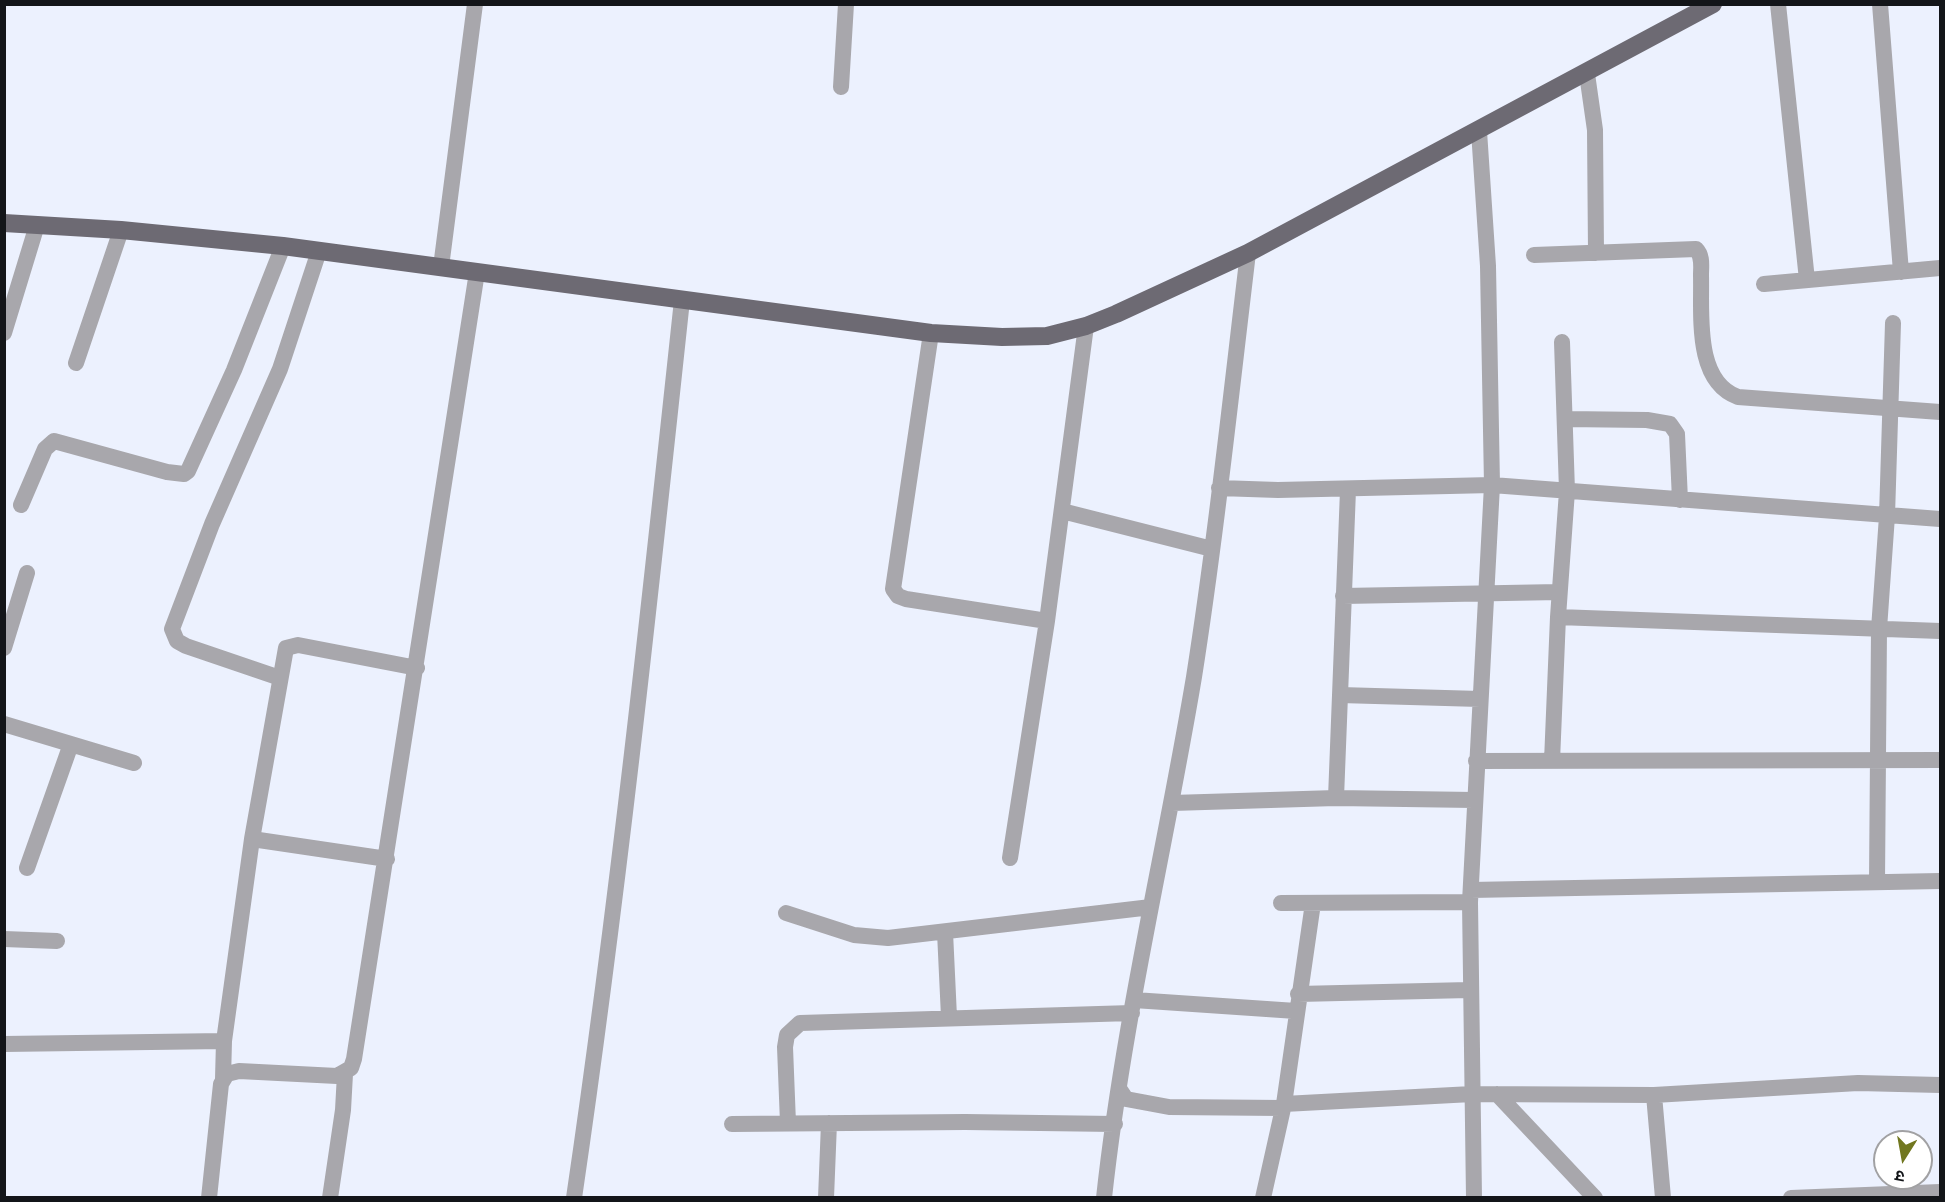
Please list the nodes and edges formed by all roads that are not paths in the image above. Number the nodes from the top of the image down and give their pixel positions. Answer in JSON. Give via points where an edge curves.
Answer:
{"nodes":[{"id":1,"x":475,"y":4,"type":"edge"},
{"id":2,"x":846,"y":4,"type":"edge"},
{"id":3,"x":1713,"y":4,"type":"edge"},
{"id":4,"x":1778,"y":4,"type":"edge"},
{"id":5,"x":1880,"y":4,"type":"edge"},
{"id":6,"x":1587,"y":74,"type":"junction"},
{"id":7,"x":841,"y":87,"type":"dead end"},
{"id":8,"x":1479,"y":131,"type":"junction"},
{"id":9,"x":4,"y":223,"type":"edge"},
{"id":10,"x":38,"y":225,"type":"junction"},
{"id":11,"x":121,"y":230,"type":"junction"},
{"id":12,"x":283,"y":246,"type":"junction"},
{"id":13,"x":319,"y":251,"type":"junction"},
{"id":14,"x":1248,"y":253,"type":"junction"},
{"id":15,"x":1596,"y":253,"type":"junction"},
{"id":16,"x":1534,"y":255,"type":"dead end"},
{"id":17,"x":441,"y":267,"type":"junction"},
{"id":18,"x":1941,"y":268,"type":"edge"},
{"id":19,"x":477,"y":272,"type":"junction"},
{"id":20,"x":1901,"y":272,"type":"junction"},
{"id":21,"x":1808,"y":280,"type":"junction"},
{"id":22,"x":1764,"y":284,"type":"dead end"},
{"id":23,"x":682,"y":300,"type":"junction"},
{"id":24,"x":1893,"y":323,"type":"dead end"},
{"id":25,"x":1086,"y":326,"type":"junction"},
{"id":26,"x":4,"y":333,"type":"edge"},
{"id":27,"x":931,"y":333,"type":"junction"},
{"id":28,"x":1562,"y":342,"type":"dead end"},
{"id":29,"x":76,"y":363,"type":"dead end"},
{"id":30,"x":1890,"y":410,"type":"junction"},
{"id":31,"x":1941,"y":412,"type":"edge"},
{"id":32,"x":1566,"y":419,"type":"junction"},
{"id":33,"x":1492,"y":485,"type":"junction"},
{"id":34,"x":1219,"y":488,"type":"junction"},
{"id":35,"x":1348,"y":490,"type":"junction"},
{"id":36,"x":1566,"y":491,"type":"junction"},
{"id":37,"x":1680,"y":500,"type":"junction"},
{"id":38,"x":21,"y":505,"type":"dead end"},
{"id":39,"x":1062,"y":511,"type":"junction"},
{"id":40,"x":1887,"y":516,"type":"junction"},
{"id":41,"x":1941,"y":519,"type":"edge"},
{"id":42,"x":1212,"y":549,"type":"junction"},
{"id":43,"x":27,"y":573,"type":"dead end"},
{"id":44,"x":1559,"y":592,"type":"junction"},
{"id":45,"x":1485,"y":594,"type":"junction"},
{"id":46,"x":1343,"y":596,"type":"junction"},
{"id":47,"x":1558,"y":617,"type":"junction"},
{"id":48,"x":1047,"y":621,"type":"junction"},
{"id":49,"x":1879,"y":629,"type":"junction"},
{"id":50,"x":1941,"y":631,"type":"edge"},
{"id":51,"x":4,"y":648,"type":"edge"},
{"id":52,"x":417,"y":668,"type":"junction"},
{"id":53,"x":280,"y":678,"type":"junction"},
{"id":54,"x":1340,"y":695,"type":"junction"},
{"id":55,"x":1480,"y":699,"type":"junction"},
{"id":56,"x":4,"y":724,"type":"edge"},
{"id":57,"x":71,"y":744,"type":"junction"},
{"id":58,"x":1941,"y":760,"type":"edge"},
{"id":59,"x":1476,"y":761,"type":"junction"},
{"id":60,"x":1552,"y":761,"type":"junction"},
{"id":61,"x":1879,"y":761,"type":"junction"},
{"id":62,"x":134,"y":763,"type":"dead end"},
{"id":63,"x":1336,"y":798,"type":"junction"},
{"id":64,"x":1474,"y":800,"type":"junction"},
{"id":65,"x":1172,"y":802,"type":"junction"},
{"id":66,"x":252,"y":839,"type":"junction"},
{"id":67,"x":1010,"y":858,"type":"dead end"},
{"id":68,"x":387,"y":859,"type":"junction"},
{"id":69,"x":27,"y":868,"type":"dead end"},
{"id":70,"x":1941,"y":881,"type":"edge"},
{"id":71,"x":1877,"y":882,"type":"junction"},
{"id":72,"x":1471,"y":896,"type":"junction"},
{"id":73,"x":1281,"y":903,"type":"dead end"},
{"id":74,"x":1313,"y":903,"type":"junction"},
{"id":75,"x":1151,"y":907,"type":"junction"},
{"id":76,"x":786,"y":913,"type":"dead end"},
{"id":77,"x":945,"y":932,"type":"junction"},
{"id":78,"x":4,"y":939,"type":"edge"},
{"id":79,"x":57,"y":941,"type":"dead end"},
{"id":80,"x":1469,"y":990,"type":"junction"},
{"id":81,"x":1298,"y":994,"type":"junction"},
{"id":82,"x":1133,"y":1006,"type":"junction"},
{"id":83,"x":1296,"y":1011,"type":"junction"},
{"id":84,"x":949,"y":1017,"type":"junction"},
{"id":85,"x":224,"y":1041,"type":"junction"},
{"id":86,"x":4,"y":1044,"type":"edge"},
{"id":87,"x":345,"y":1074,"type":"junction"},
{"id":88,"x":223,"y":1078,"type":"junction"},
{"id":89,"x":1941,"y":1085,"type":"edge"},
{"id":90,"x":1120,"y":1090,"type":"junction"},
{"id":91,"x":1472,"y":1094,"type":"junction"},
{"id":92,"x":1497,"y":1094,"type":"junction"},
{"id":93,"x":1654,"y":1095,"type":"junction"},
{"id":94,"x":1284,"y":1104,"type":"junction"},
{"id":95,"x":788,"y":1123,"type":"junction"},
{"id":96,"x":829,"y":1123,"type":"junction"},
{"id":97,"x":732,"y":1124,"type":"dead end"},
{"id":98,"x":1115,"y":1124,"type":"junction"},
{"id":99,"x":1941,"y":1192,"type":"edge"},
{"id":100,"x":1880,"y":1196,"type":"edge"},
{"id":101,"x":209,"y":1197,"type":"edge"},
{"id":102,"x":330,"y":1197,"type":"edge"},
{"id":103,"x":574,"y":1197,"type":"edge"},
{"id":104,"x":826,"y":1197,"type":"edge"},
{"id":105,"x":1104,"y":1197,"type":"edge"},
{"id":106,"x":1263,"y":1197,"type":"edge"},
{"id":107,"x":1474,"y":1197,"type":"edge"},
{"id":108,"x":1595,"y":1197,"type":"edge"},
{"id":109,"x":1663,"y":1197,"type":"edge"},
{"id":110,"x":1791,"y":1197,"type":"edge"}],
"edges":[{"from":1,"to":17,"type":"street"},
{"from":2,"to":7,"type":"street"},
{"from":3,"to":6,"type":"main road"},
{"from":4,"to":21,"type":"street"},
{"from":5,"to":20,"type":"street"},
{"from":6,"to":8,"type":"main road"},
{"from":6,"to":15,"type":"street","via":[[1595,130]]},
{"from":8,"to":14,"type":"main road"},
{"from":8,"to":33,"type":"street","via":[[1488,266]]},
{"from":9,"to":10,"type":"main road"},
{"from":10,"to":11,"type":"main road"},
{"from":10,"to":26,"type":"street"},
{"from":11,"to":12,"type":"main road"},
{"from":11,"to":29,"type":"street"},
{"from":12,"to":13,"type":"main road"},
{"from":12,"to":38,"type":"street","via":[[234,370],[188,471],[167,472],[54,441],[45,449]]},
{"from":13,"to":17,"type":"main road"},
{"from":13,"to":53,"type":"street","via":[[280,369],[212,524],[172,628],[177,641],[186,646]]},
{"from":14,"to":25,"type":"main road"},
{"from":14,"to":34,"type":"street"},
{"from":15,"to":16,"type":"street"},
{"from":15,"to":30,"type":"street","via":[[1699,251],[1707,358],[1716,381],[1728,393]]},
{"from":17,"to":19,"type":"main road"},
{"from":18,"to":20,"type":"street"},
{"from":19,"to":23,"type":"main road"},
{"from":19,"to":52,"type":"street"},
{"from":20,"to":21,"type":"street"},
{"from":21,"to":22,"type":"street"},
{"from":23,"to":27,"type":"main road"},
{"from":23,"to":103,"type":"street","via":[[595,1058]]},
{"from":24,"to":30,"type":"street"},
{"from":25,"to":27,"type":"main road","via":[[1047,336]]},
{"from":25,"to":39,"type":"street"},
{"from":27,"to":48,"type":"street","via":[[893,589],[906,598]]},
{"from":28,"to":32,"type":"street"},
{"from":30,"to":31,"type":"street"},
{"from":30,"to":40,"type":"street"},
{"from":32,"to":36,"type":"street"},
{"from":32,"to":37,"type":"street","via":[[1670,424],[1677,434]]},
{"from":33,"to":35,"type":"street"},
{"from":33,"to":36,"type":"street"},
{"from":33,"to":45,"type":"street"},
{"from":34,"to":35,"type":"street"},
{"from":34,"to":42,"type":"street"},
{"from":35,"to":46,"type":"street"},
{"from":36,"to":37,"type":"street"},
{"from":36,"to":44,"type":"street"},
{"from":37,"to":40,"type":"street"},
{"from":39,"to":42,"type":"street"},
{"from":39,"to":48,"type":"street"},
{"from":40,"to":41,"type":"street"},
{"from":40,"to":49,"type":"street"},
{"from":42,"to":65,"type":"street"},
{"from":43,"to":51,"type":"street"},
{"from":44,"to":45,"type":"street"},
{"from":44,"to":47,"type":"street"},
{"from":45,"to":46,"type":"street"},
{"from":45,"to":55,"type":"street"},
{"from":46,"to":54,"type":"street"},
{"from":47,"to":49,"type":"street"},
{"from":47,"to":60,"type":"street"},
{"from":48,"to":67,"type":"street"},
{"from":49,"to":50,"type":"street"},
{"from":49,"to":61,"type":"street"},
{"from":52,"to":53,"type":"street","via":[[293,645],[284,653]]},
{"from":52,"to":68,"type":"street"},
{"from":53,"to":66,"type":"street"},
{"from":54,"to":55,"type":"street"},
{"from":54,"to":63,"type":"street"},
{"from":55,"to":59,"type":"street"},
{"from":56,"to":57,"type":"street"},
{"from":57,"to":62,"type":"street"},
{"from":57,"to":69,"type":"street"},
{"from":58,"to":61,"type":"street"},
{"from":59,"to":60,"type":"street"},
{"from":59,"to":64,"type":"street"},
{"from":60,"to":61,"type":"street"},
{"from":61,"to":71,"type":"street"},
{"from":63,"to":64,"type":"street"},
{"from":63,"to":65,"type":"street"},
{"from":64,"to":72,"type":"street"},
{"from":65,"to":75,"type":"street"},
{"from":66,"to":68,"type":"street"},
{"from":66,"to":85,"type":"street"},
{"from":68,"to":87,"type":"street","via":[[354,1059]]},
{"from":70,"to":71,"type":"street"},
{"from":71,"to":72,"type":"street"},
{"from":72,"to":74,"type":"street"},
{"from":72,"to":80,"type":"street"},
{"from":73,"to":74,"type":"street"},
{"from":74,"to":81,"type":"street"},
{"from":75,"to":77,"type":"street"},
{"from":75,"to":82,"type":"street"},
{"from":76,"to":77,"type":"street","via":[[871,938]]},
{"from":77,"to":84,"type":"street"},
{"from":78,"to":79,"type":"street"},
{"from":80,"to":81,"type":"street"},
{"from":80,"to":91,"type":"street"},
{"from":81,"to":83,"type":"street"},
{"from":82,"to":83,"type":"street"},
{"from":82,"to":84,"type":"street"},
{"from":82,"to":90,"type":"street"},
{"from":83,"to":94,"type":"street"},
{"from":84,"to":95,"type":"street","via":[[812,1021],[793,1027],[785,1047]]},
{"from":85,"to":86,"type":"street"},
{"from":85,"to":88,"type":"street"},
{"from":87,"to":88,"type":"street","via":[[324,1077],[231,1072]]},
{"from":87,"to":102,"type":"street"},
{"from":88,"to":101,"type":"street"},
{"from":89,"to":93,"type":"street","via":[[1858,1083]]},
{"from":90,"to":94,"type":"street","via":[[1126,1098],[1169,1107],[1282,1108]]},
{"from":90,"to":98,"type":"street"},
{"from":91,"to":92,"type":"street"},
{"from":91,"to":94,"type":"street"},
{"from":91,"to":107,"type":"street"},
{"from":92,"to":93,"type":"street"},
{"from":92,"to":108,"type":"street"},
{"from":93,"to":109,"type":"street"},
{"from":94,"to":106,"type":"street"},
{"from":95,"to":96,"type":"street"},
{"from":95,"to":97,"type":"street"},
{"from":96,"to":98,"type":"street"},
{"from":96,"to":104,"type":"street"},
{"from":98,"to":105,"type":"street"},
{"from":99,"to":100,"type":"street"},
{"from":100,"to":110,"type":"street"}]}
